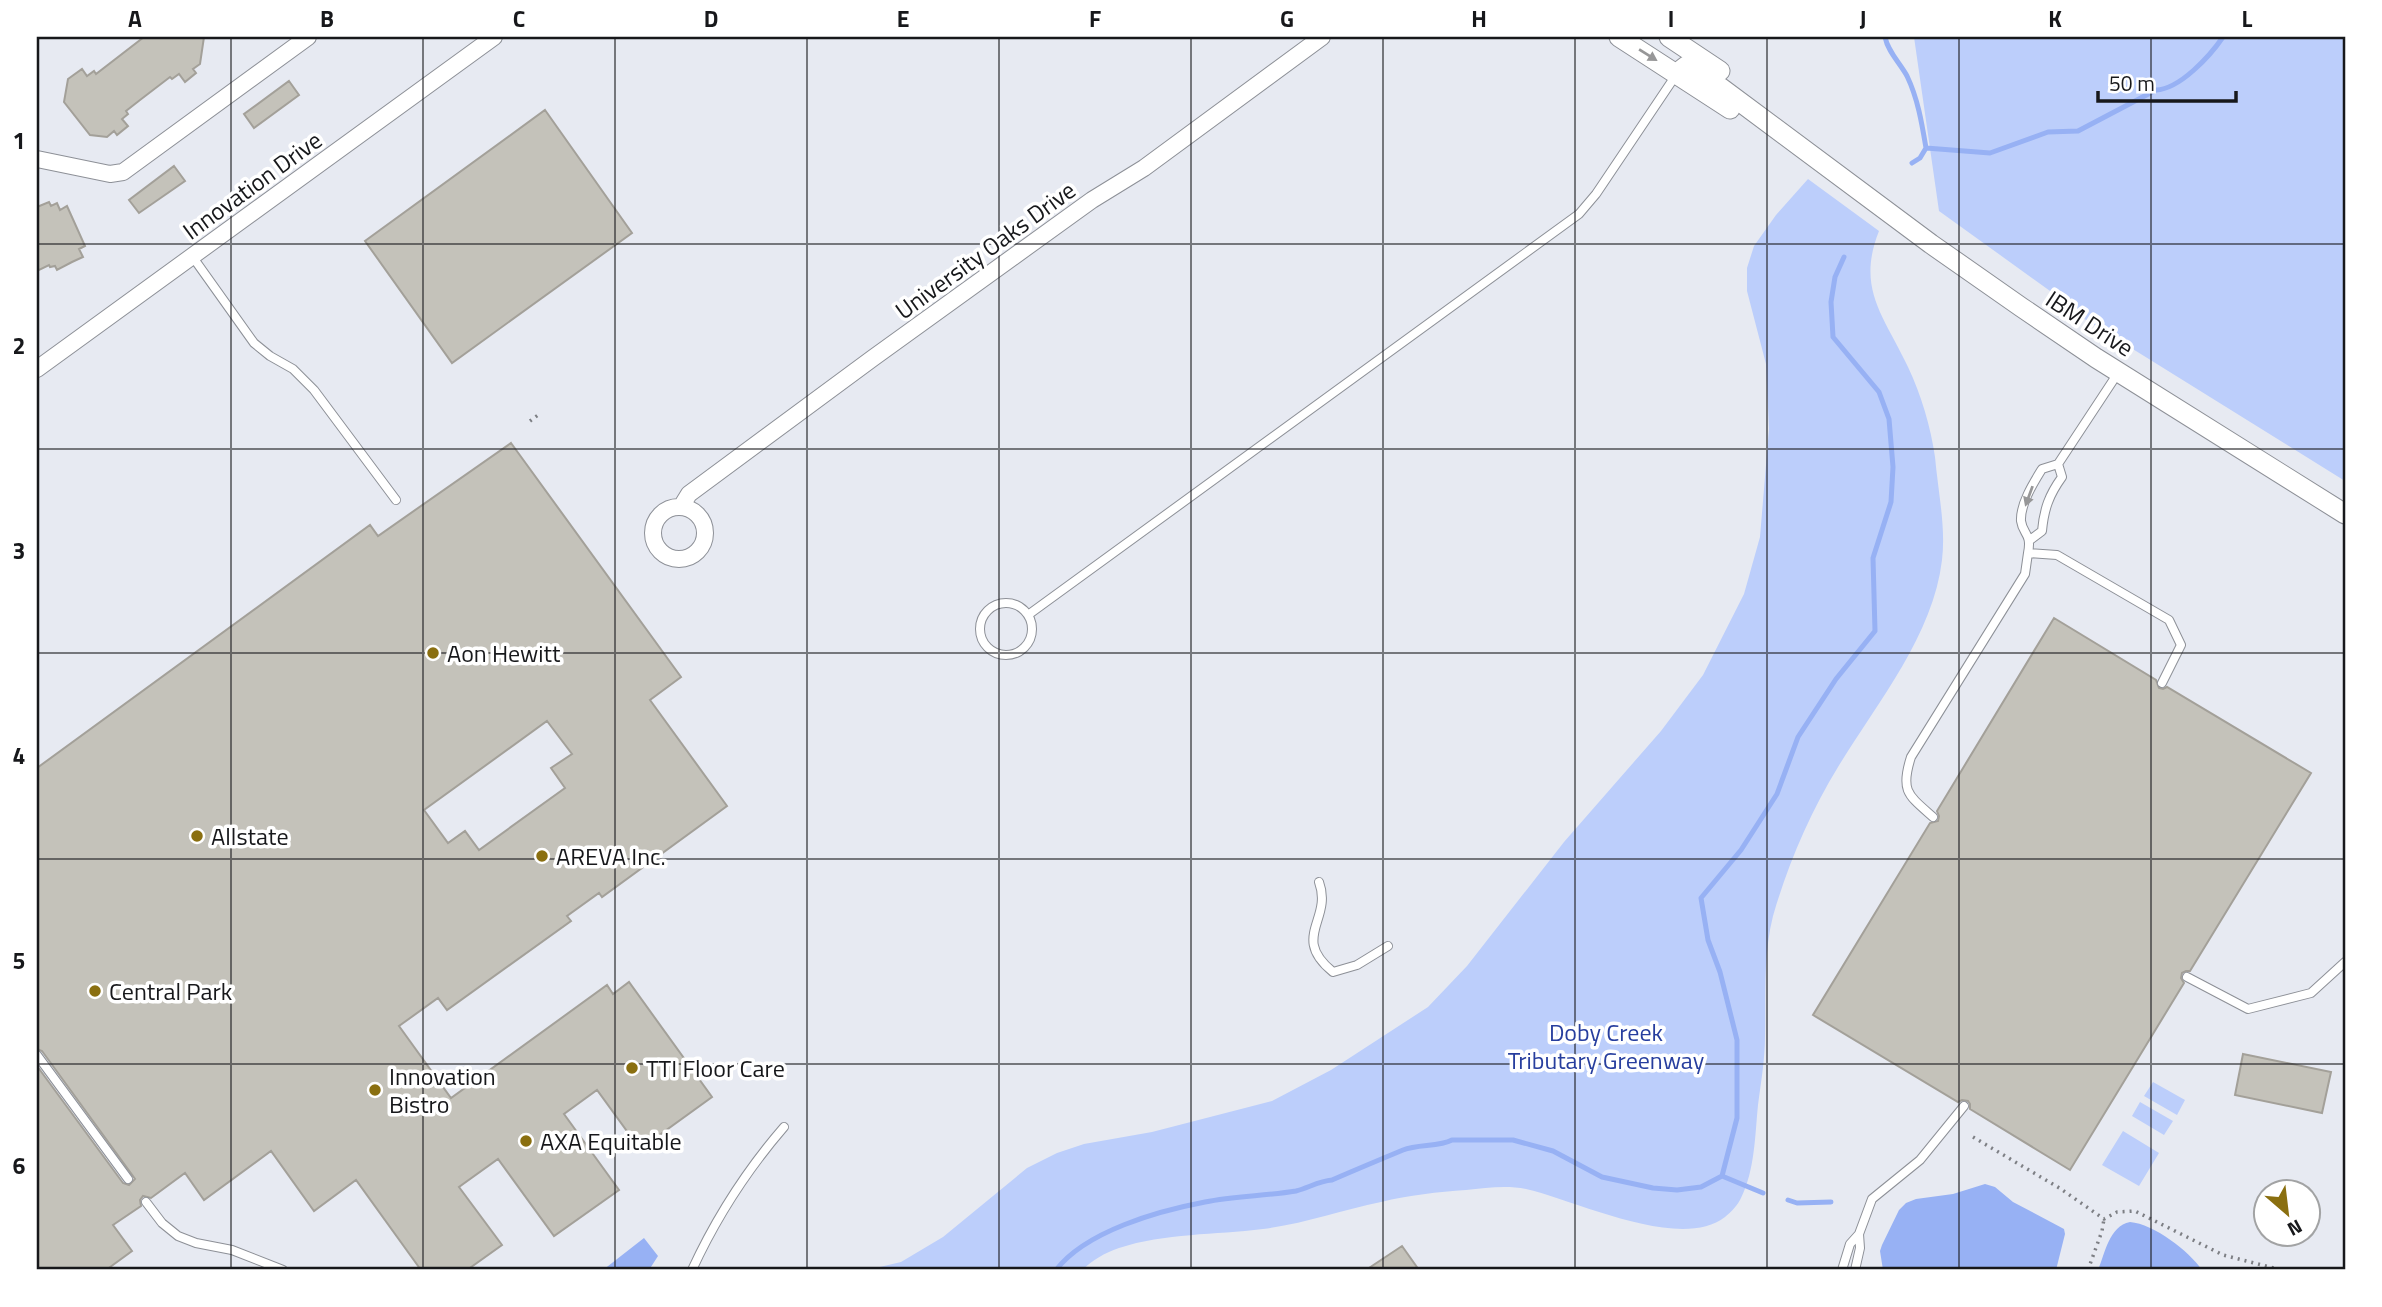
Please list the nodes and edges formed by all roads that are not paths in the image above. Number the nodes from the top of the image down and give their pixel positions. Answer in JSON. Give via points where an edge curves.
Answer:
{"nodes":[{"id":1,"x":308,"y":37,"type":"edge"},
{"id":2,"x":494,"y":37,"type":"edge"},
{"id":3,"x":1322,"y":37,"type":"edge"},
{"id":4,"x":1619,"y":37,"type":"edge"},
{"id":5,"x":1669,"y":37,"type":"edge"},
{"id":6,"x":1677,"y":73,"type":"junction"},
{"id":7,"x":1817,"y":158,"type":"junction"},
{"id":8,"x":37,"y":159,"type":"edge"},
{"id":9,"x":192,"y":256,"type":"junction"},
{"id":10,"x":37,"y":369,"type":"edge"},
{"id":11,"x":2119,"y":372,"type":"junction"},
{"id":12,"x":2058,"y":464,"type":"junction"},
{"id":13,"x":396,"y":500,"type":"dead end"},
{"id":14,"x":681,"y":507,"type":"dead end"},
{"id":15,"x":2345,"y":514,"type":"edge"},
{"id":16,"x":2030,"y":540,"type":"junction"},
{"id":17,"x":2028,"y":553,"type":"junction"},
{"id":18,"x":1028,"y":615,"type":"junction"},
{"id":19,"x":2162,"y":683,"type":"dead end"},
{"id":20,"x":1933,"y":817,"type":"dead end"},
{"id":21,"x":1319,"y":882,"type":"dead end"},
{"id":22,"x":1388,"y":946,"type":"dead end"},
{"id":23,"x":2345,"y":962,"type":"edge"},
{"id":24,"x":2187,"y":977,"type":"dead end"},
{"id":25,"x":37,"y":1055,"type":"edge"},
{"id":26,"x":1964,"y":1106,"type":"dead end"},
{"id":27,"x":784,"y":1127,"type":"dead end"},
{"id":28,"x":128,"y":1179,"type":"dead end"},
{"id":29,"x":146,"y":1202,"type":"dead end"},
{"id":30,"x":1859,"y":1234,"type":"junction"},
{"id":31,"x":283,"y":1270,"type":"edge"},
{"id":32,"x":692,"y":1270,"type":"edge"},
{"id":33,"x":1842,"y":1270,"type":"edge"},
{"id":34,"x":1856,"y":1270,"type":"edge"}],
"edges":[{"from":1,"to":8,"type":"street","via":[[123,172],[110,174]]},
{"from":2,"to":9,"type":"street","name":"Innovation Drive"},
{"from":3,"to":14,"type":"street","name":"University Oaks Drive","via":[[863,366],[689,494]]},
{"from":4,"to":6,"type":"street","name":"IBM Drive","one_way":true},
{"from":5,"to":7,"type":"street","name":"IBM Drive","via":[[1778,112]]},
{"from":6,"to":7,"type":"street","name":"IBM Drive","via":[[1780,145]]},
{"from":6,"to":18,"type":"lane","via":[[1579,214]]},
{"from":7,"to":11,"type":"street","name":"IBM Drive","via":[[1942,251]]},
{"from":9,"to":10,"type":"street","name":"Innovation Drive"},
{"from":9,"to":13,"type":"lane","via":[[254,343],[293,369],[314,390]]},
{"from":11,"to":12,"type":"lane"},
{"from":11,"to":15,"type":"street","name":"IBM Drive"},
{"from":12,"to":16,"type":"lane","via":[[2062,477],[2049,494],[2042,530]]},
{"from":12,"to":16,"type":"lane","one_way":true,"via":[[2042,469],[2027,494],[2021,521]]},
{"from":16,"to":17,"type":"lane"},
{"from":17,"to":19,"type":"lane","via":[[2057,555],[2169,620],[2181,645]]},
{"from":17,"to":20,"type":"lane","via":[[2025,574],[1911,757],[1905,778],[1910,797]]},
{"from":18,"to":18,"type":"lane","via":[[1016,605],[990,607],[980,622],[981,640],[993,653],[1019,652],[1032,631]]},
{"from":21,"to":22,"type":"lane","via":[[1323,904],[1312,940],[1333,972],[1346,970]]},
{"from":23,"to":24,"type":"lane","via":[[2311,993],[2248,1009]]},
{"from":25,"to":28,"type":"lane"},
{"from":26,"to":30,"type":"lane","via":[[1920,1160],[1872,1199]]},
{"from":27,"to":32,"type":"lane","via":[[726,1205]]},
{"from":29,"to":31,"type":"lane","via":[[178,1236]]},
{"from":30,"to":33,"type":"lane","via":[[1850,1244]]},
{"from":30,"to":34,"type":"lane"}]}
